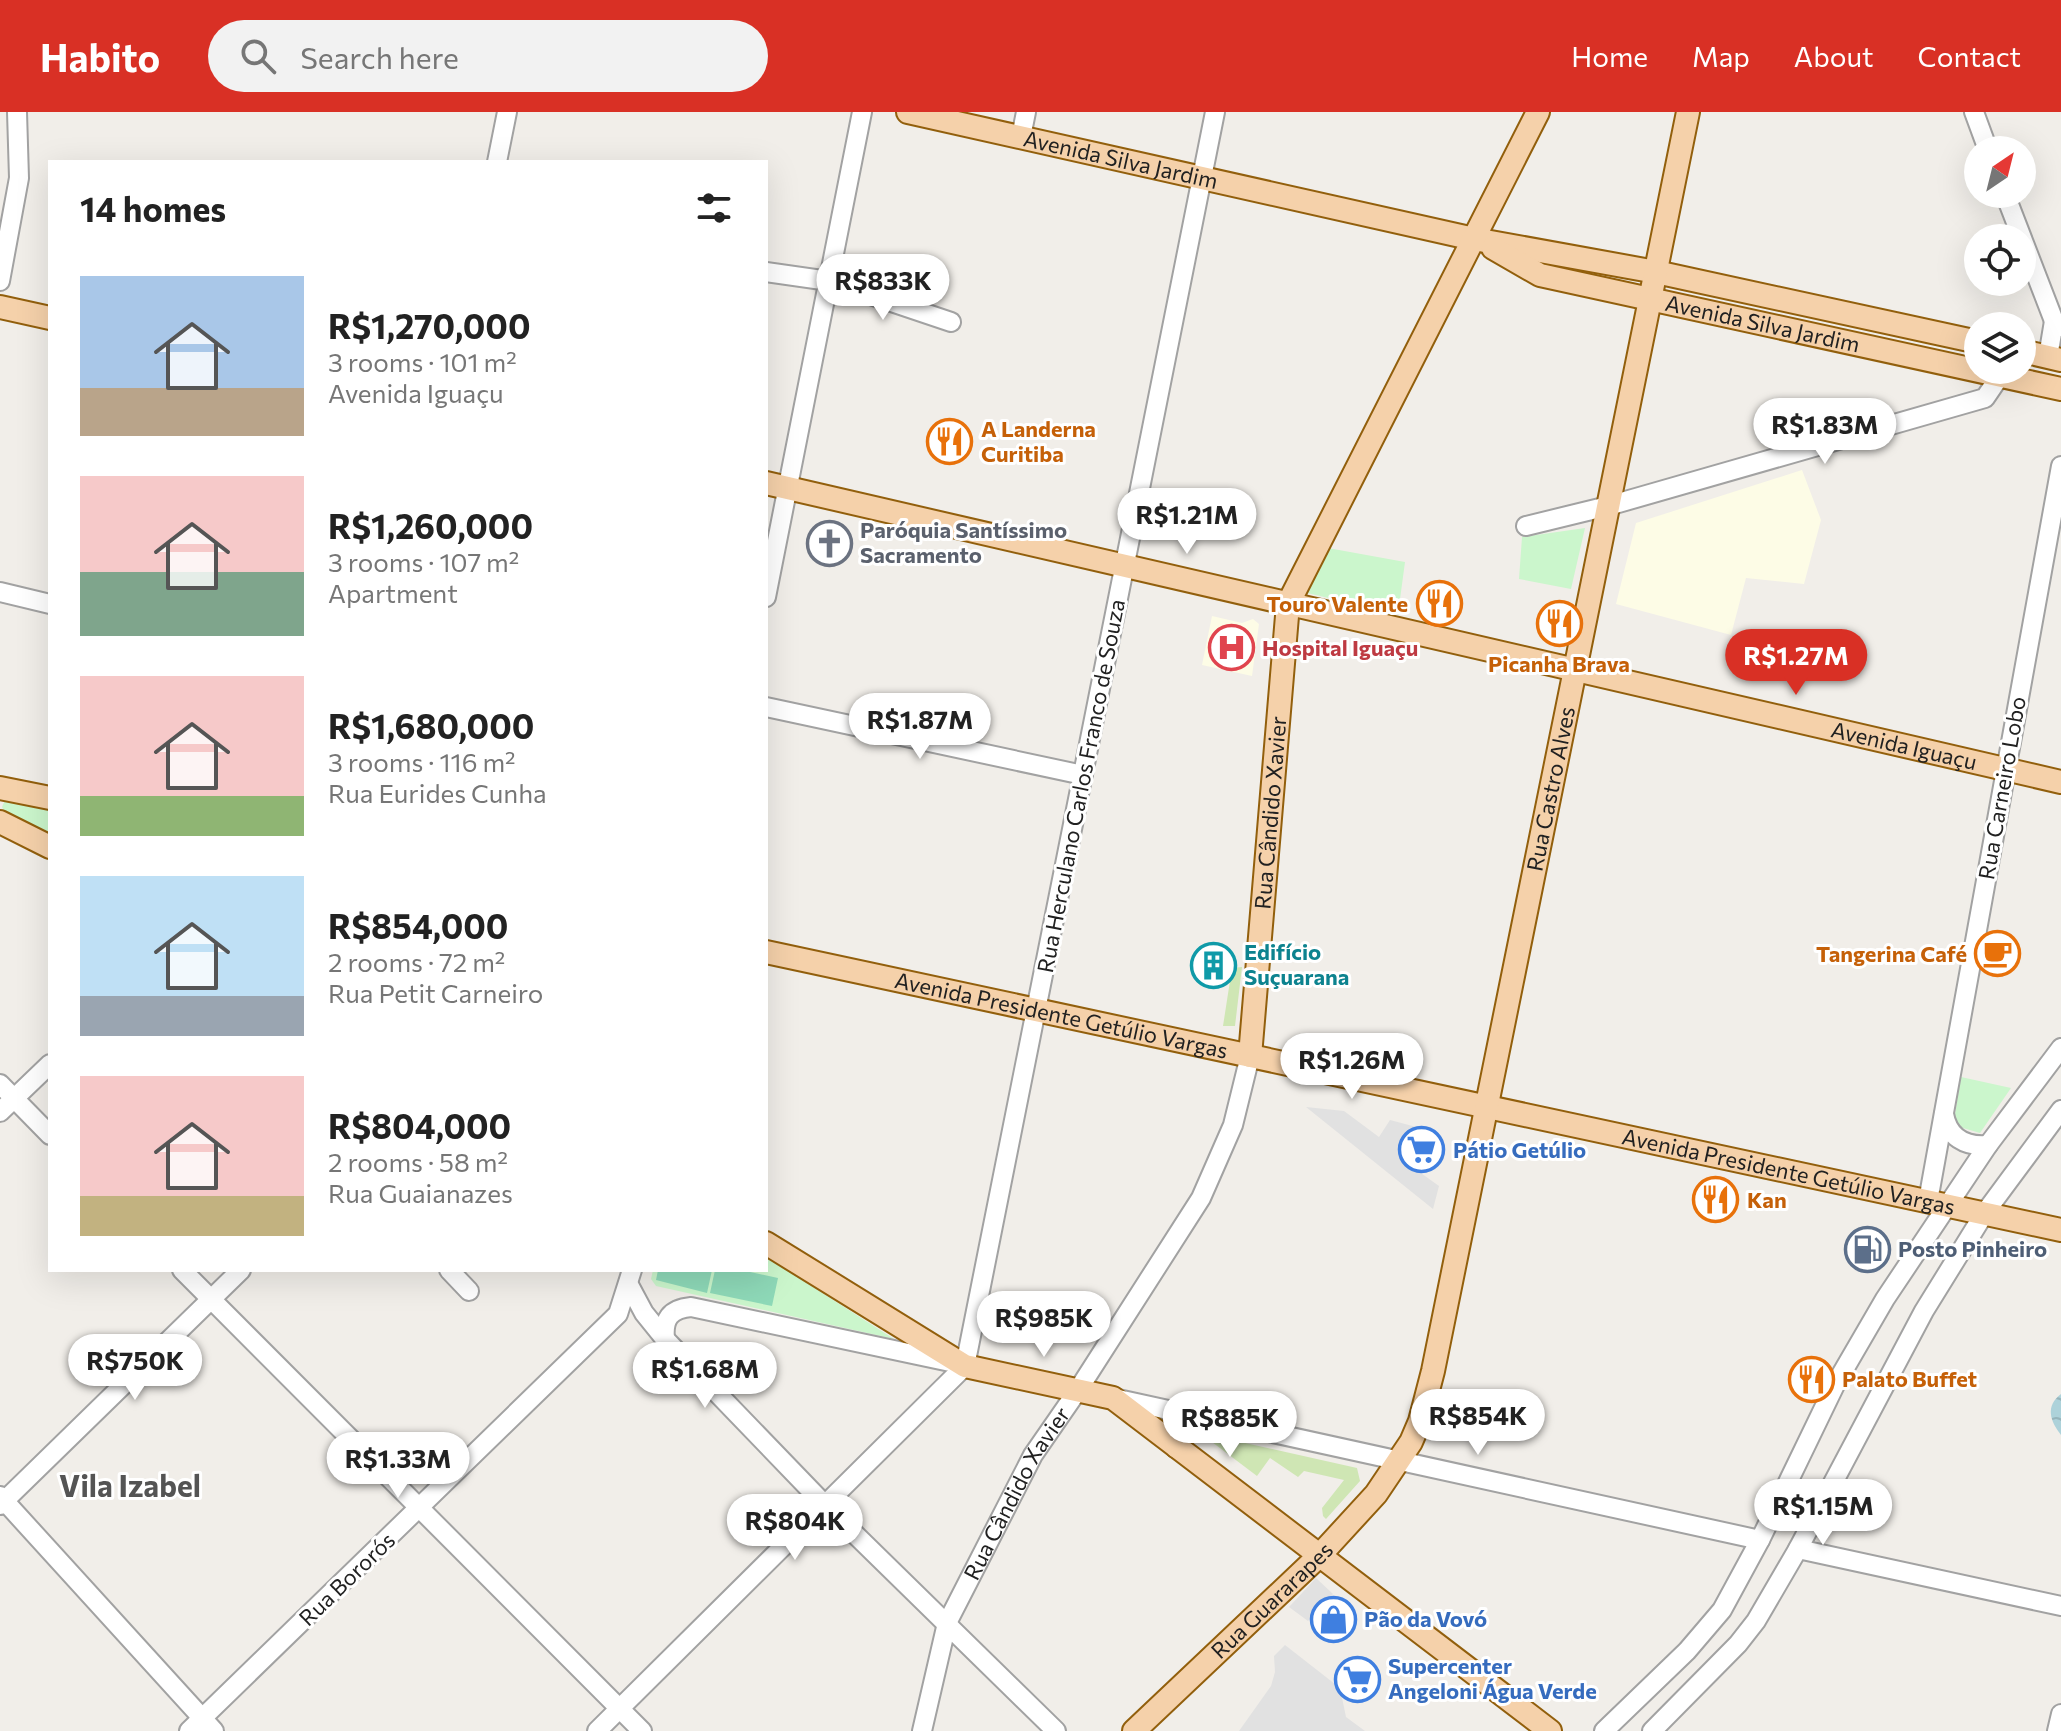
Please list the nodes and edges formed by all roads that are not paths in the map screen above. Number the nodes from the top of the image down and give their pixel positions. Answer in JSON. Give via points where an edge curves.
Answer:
{"nodes":[{"id":1,"x":17,"y":112,"type":"edge"},
{"id":2,"x":507,"y":112,"type":"edge"},
{"id":3,"x":862,"y":112,"type":"edge"},
{"id":4,"x":908,"y":112,"type":"edge"},
{"id":5,"x":1026,"y":112,"type":"edge"},
{"id":6,"x":1215,"y":112,"type":"edge"},
{"id":7,"x":1538,"y":112,"type":"edge"},
{"id":8,"x":1688,"y":112,"type":"edge"},
{"id":9,"x":1974,"y":112,"type":"edge"},
{"id":10,"x":1983,"y":136,"type":"edge"},
{"id":11,"x":1021,"y":137,"type":"junction"},
{"id":12,"x":497,"y":160,"type":"edge"},
{"id":13,"x":1202,"y":177,"type":"junction"},
{"id":14,"x":2011,"y":208,"type":"edge"},
{"id":15,"x":1474,"y":239,"type":"junction"},
{"id":16,"x":768,"y":272,"type":"edge"},
{"id":17,"x":1656,"y":272,"type":"junction"},
{"id":18,"x":0,"y":281,"type":"edge"},
{"id":19,"x":829,"y":281,"type":"junction"},
{"id":20,"x":1650,"y":299,"type":"junction"},
{"id":21,"x":0,"y":307,"type":"edge"},
{"id":22,"x":48,"y":318,"type":"edge"},
{"id":23,"x":951,"y":322,"type":"dead end"},
{"id":24,"x":2058,"y":324,"type":"edge"},
{"id":25,"x":1964,"y":339,"type":"edge"},
{"id":26,"x":2054,"y":358,"type":"edge"},
{"id":27,"x":1964,"y":368,"type":"edge"},
{"id":28,"x":1995,"y":384,"type":"edge"},
{"id":29,"x":2036,"y":384,"type":"edge"},
{"id":30,"x":2061,"y":389,"type":"edge"},
{"id":31,"x":2061,"y":466,"type":"edge"},
{"id":32,"x":777,"y":486,"type":"edge"},
{"id":33,"x":1608,"y":506,"type":"junction"},
{"id":34,"x":1526,"y":526,"type":"dead end"},
{"id":35,"x":1125,"y":566,"type":"junction"},
{"id":36,"x":768,"y":577,"type":"edge"},
{"id":37,"x":0,"y":592,"type":"edge"},
{"id":38,"x":48,"y":604,"type":"edge"},
{"id":39,"x":1288,"y":604,"type":"junction"},
{"id":40,"x":1575,"y":670,"type":"junction"},
{"id":41,"x":768,"y":707,"type":"edge"},
{"id":42,"x":2006,"y":769,"type":"junction"},
{"id":43,"x":1083,"y":775,"type":"junction"},
{"id":44,"x":2061,"y":782,"type":"edge"},
{"id":45,"x":0,"y":788,"type":"edge"},
{"id":46,"x":48,"y":798,"type":"edge"},
{"id":47,"x":0,"y":822,"type":"edge"},
{"id":48,"x":48,"y":846,"type":"edge"},
{"id":49,"x":768,"y":952,"type":"edge"},
{"id":50,"x":1036,"y":1010,"type":"junction"},
{"id":51,"x":2061,"y":1048,"type":"edge"},
{"id":52,"x":1250,"y":1056,"type":"junction"},
{"id":53,"x":48,"y":1066,"type":"edge"},
{"id":54,"x":0,"y":1084,"type":"edge"},
{"id":55,"x":14,"y":1098,"type":"junction"},
{"id":56,"x":1487,"y":1107,"type":"junction"},
{"id":57,"x":2061,"y":1110,"type":"edge"},
{"id":58,"x":1944,"y":1111,"type":"junction"},
{"id":59,"x":0,"y":1112,"type":"edge"},
{"id":60,"x":48,"y":1133,"type":"edge"},
{"id":61,"x":1988,"y":1145,"type":"junction"},
{"id":62,"x":1937,"y":1204,"type":"junction"},
{"id":63,"x":1984,"y":1214,"type":"junction"},
{"id":64,"x":2061,"y":1230,"type":"edge"},
{"id":65,"x":768,"y":1244,"type":"edge"},
{"id":66,"x":184,"y":1272,"type":"edge"},
{"id":67,"x":239,"y":1272,"type":"edge"},
{"id":68,"x":451,"y":1272,"type":"edge"},
{"id":69,"x":631,"y":1278,"type":"edge"},
{"id":70,"x":469,"y":1291,"type":"dead end"},
{"id":71,"x":211,"y":1300,"type":"junction"},
{"id":72,"x":665,"y":1339,"type":"junction"},
{"id":73,"x":965,"y":1366,"type":"junction"},
{"id":74,"x":1078,"y":1390,"type":"junction"},
{"id":75,"x":1113,"y":1398,"type":"junction"},
{"id":76,"x":1186,"y":1414,"type":"junction"},
{"id":77,"x":1177,"y":1447,"type":"junction"},
{"id":78,"x":1400,"y":1461,"type":"junction"},
{"id":79,"x":2,"y":1500,"type":"edge"},
{"id":80,"x":824,"y":1504,"type":"junction"},
{"id":81,"x":421,"y":1507,"type":"junction"},
{"id":82,"x":1760,"y":1540,"type":"junction"},
{"id":83,"x":1798,"y":1549,"type":"junction"},
{"id":84,"x":1320,"y":1555,"type":"junction"},
{"id":85,"x":2061,"y":1606,"type":"edge"},
{"id":86,"x":947,"y":1623,"type":"junction"},
{"id":87,"x":620,"y":1709,"type":"junction"},
{"id":88,"x":2061,"y":1714,"type":"edge"},
{"id":89,"x":202,"y":1727,"type":"edge"},
{"id":90,"x":597,"y":1731,"type":"edge"},
{"id":91,"x":642,"y":1731,"type":"edge"},
{"id":92,"x":922,"y":1731,"type":"edge"},
{"id":93,"x":1056,"y":1731,"type":"edge"},
{"id":94,"x":1134,"y":1731,"type":"edge"},
{"id":95,"x":1550,"y":1731,"type":"edge"},
{"id":96,"x":1604,"y":1731,"type":"edge"},
{"id":97,"x":1652,"y":1731,"type":"edge"},
{"id":98,"x":2057,"y":1731,"type":"edge"}],
"edges":[{"from":1,"to":18,"type":"street","via":[[19,178]]},
{"from":2,"to":12,"type":"street"},
{"from":3,"to":19,"type":"street"},
{"from":4,"to":11,"type":"main road","name":"Avenida Silva Jardim"},
{"from":5,"to":11,"type":"street"},
{"from":6,"to":13,"type":"street","name":"Rua Herculano Carlos Franco de Souza"},
{"from":7,"to":15,"type":"main road","name":"Rua Cândido Xavier"},
{"from":8,"to":17,"type":"main road","name":"Rua Castro Alves"},
{"from":9,"to":10,"type":"street"},
{"from":11,"to":13,"type":"main road","name":"Avenida Silva Jardim"},
{"from":13,"to":15,"type":"main road","name":"Avenida Silva Jardim"},
{"from":13,"to":35,"type":"street","name":"Rua Herculano Carlos Franco de Souza"},
{"from":14,"to":24,"type":"street"},
{"from":15,"to":17,"type":"main road","name":"Avenida Silva Jardim"},
{"from":15,"to":20,"type":"main road","name":"Avenida Silva Jardim","via":[[1540,275]]},
{"from":15,"to":39,"type":"main road","name":"Rua Cândido Xavier"},
{"from":16,"to":19,"type":"street"},
{"from":17,"to":20,"type":"main road","name":"Rua Castro Alves"},
{"from":17,"to":25,"type":"main road","name":"Avenida Silva Jardim"},
{"from":19,"to":23,"type":"street"},
{"from":19,"to":32,"type":"street"},
{"from":20,"to":27,"type":"main road","name":"Avenida Silva Jardim"},
{"from":20,"to":33,"type":"main road","name":"Rua Castro Alves"},
{"from":21,"to":22,"type":"main road"},
{"from":24,"to":26,"type":"street"},
{"from":28,"to":33,"type":"street","via":[[1985,398]]},
{"from":29,"to":30,"type":"main road","name":"Avenida Silva Jardim"},
{"from":31,"to":42,"type":"street","name":"Rua Carneiro Lobo"},
{"from":32,"to":35,"type":"main road","name":"Avenida Iguaçu"},
{"from":32,"to":36,"type":"street"},
{"from":33,"to":34,"type":"street"},
{"from":33,"to":40,"type":"main road","name":"Rua Castro Alves"},
{"from":35,"to":39,"type":"main road","name":"Avenida Iguaçu"},
{"from":35,"to":43,"type":"street","name":"Rua Herculano Carlos Franco de Souza"},
{"from":37,"to":38,"type":"street"},
{"from":39,"to":40,"type":"main road","name":"Avenida Iguaçu"},
{"from":39,"to":52,"type":"main road","name":"Rua Cândido Xavier"},
{"from":40,"to":42,"type":"main road","name":"Avenida Iguaçu"},
{"from":40,"to":56,"type":"main road","name":"Rua Castro Alves"},
{"from":41,"to":43,"type":"street"},
{"from":42,"to":44,"type":"main road","name":"Avenida Iguaçu"},
{"from":42,"to":58,"type":"street","name":"Rua Carneiro Lobo"},
{"from":43,"to":50,"type":"street","name":"Rua Herculano Carlos Franco de Souza"},
{"from":45,"to":46,"type":"main road"},
{"from":47,"to":48,"type":"main road"},
{"from":49,"to":50,"type":"main road","name":"Avenida Presidente Getúlio Vargas"},
{"from":50,"to":52,"type":"main road","name":"Avenida Presidente Getúlio Vargas"},
{"from":50,"to":73,"type":"street","name":"Rua Herculano Carlos Franco de Souza"},
{"from":51,"to":61,"type":"street"},
{"from":52,"to":56,"type":"main road","name":"Avenida Presidente Getúlio Vargas"},
{"from":52,"to":74,"type":"street","name":"Rua Cândido Xavier","via":[[1233,1125],[1207,1186]]},
{"from":53,"to":55,"type":"street"},
{"from":54,"to":55,"type":"street"},
{"from":55,"to":59,"type":"street"},
{"from":55,"to":60,"type":"street"},
{"from":56,"to":62,"type":"main road","name":"Avenida Presidente Getúlio Vargas"},
{"from":56,"to":78,"type":"main road","name":"Rua Castro Alves","via":[[1428,1396]]},
{"from":57,"to":63,"type":"street"},
{"from":58,"to":61,"type":"street","via":[[1946,1124],[1963,1142]]},
{"from":58,"to":62,"type":"street","name":"Rua Carneiro Lobo"},
{"from":61,"to":62,"type":"street"},
{"from":62,"to":63,"type":"main road","name":"Avenida Presidente Getúlio Vargas"},
{"from":62,"to":82,"type":"street","via":[[1835,1385]]},
{"from":63,"to":64,"type":"main road","name":"Avenida Presidente Getúlio Vargas"},
{"from":63,"to":83,"type":"street","via":[[1924,1311]]},
{"from":65,"to":73,"type":"main road"},
{"from":66,"to":71,"type":"street"},
{"from":67,"to":71,"type":"street"},
{"from":68,"to":70,"type":"street"},
{"from":69,"to":72,"type":"street","via":[[644,1313]]},
{"from":69,"to":81,"type":"street","name":"Rua Bororós","via":[[618,1314]]},
{"from":71,"to":79,"type":"street"},
{"from":71,"to":81,"type":"street"},
{"from":72,"to":73,"type":"street","via":[[667,1317],[691,1307]]},
{"from":72,"to":80,"type":"street"},
{"from":73,"to":74,"type":"main road"},
{"from":73,"to":80,"type":"street"},
{"from":74,"to":75,"type":"main road"},
{"from":74,"to":86,"type":"street","name":"Rua Cândido Xavier","via":[[1033,1455]]},
{"from":75,"to":76,"type":"street"},
{"from":75,"to":77,"type":"main road"},
{"from":76,"to":77,"type":"main road","via":[[1175,1428]]},
{"from":76,"to":78,"type":"street"},
{"from":77,"to":84,"type":"main road"},
{"from":78,"to":82,"type":"street"},
{"from":78,"to":84,"type":"main road","name":"Rua Guararapes"},
{"from":79,"to":89,"type":"street"},
{"from":80,"to":86,"type":"street"},
{"from":80,"to":87,"type":"street"},
{"from":81,"to":87,"type":"street"},
{"from":81,"to":89,"type":"street","name":"Rua Bororós"},
{"from":82,"to":96,"type":"street","via":[[1705,1633]]},
{"from":83,"to":85,"type":"street"},
{"from":83,"to":97,"type":"street","via":[[1747,1634]]},
{"from":84,"to":94,"type":"main road","name":"Rua Guararapes"},
{"from":84,"to":95,"type":"main road"},
{"from":86,"to":92,"type":"street","name":"Rua Cândido Xavier"},
{"from":86,"to":93,"type":"street"},
{"from":87,"to":90,"type":"street"},
{"from":87,"to":91,"type":"street"},
{"from":88,"to":98,"type":"street"}]}
